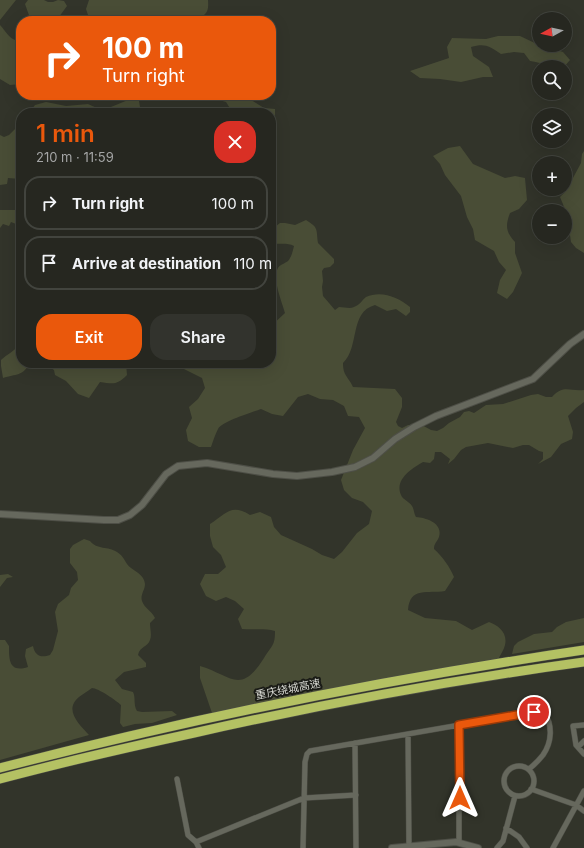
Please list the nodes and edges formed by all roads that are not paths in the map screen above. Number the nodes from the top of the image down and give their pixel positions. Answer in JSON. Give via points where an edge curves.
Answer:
{"nodes":[{"id":1,"x":584,"y":334,"type":"edge"},
{"id":2,"x":0,"y":514,"type":"edge"},
{"id":3,"x":584,"y":650,"type":"edge"},
{"id":4,"x":584,"y":662,"type":"edge"},
{"id":5,"x":459,"y":725,"type":"junction"},
{"id":6,"x":584,"y":725,"type":"edge"},
{"id":7,"x":408,"y":734,"type":"junction"},
{"id":8,"x":584,"y":741,"type":"edge"},
{"id":9,"x":356,"y":743,"type":"junction"},
{"id":10,"x":578,"y":746,"type":"junction"},
{"id":11,"x":584,"y":754,"type":"edge"},
{"id":12,"x":0,"y":768,"type":"edge"},
{"id":13,"x":529,"y":769,"type":"junction"},
{"id":14,"x":0,"y":779,"type":"edge"},
{"id":15,"x":177,"y":779,"type":"dead end"},
{"id":16,"x":531,"y":789,"type":"junction"},
{"id":17,"x":584,"y":791,"type":"edge"},
{"id":18,"x":356,"y":795,"type":"junction"},
{"id":19,"x":515,"y":796,"type":"junction"},
{"id":20,"x":304,"y":798,"type":"junction"},
{"id":21,"x":576,"y":805,"type":"junction"},
{"id":22,"x":584,"y":812,"type":"edge"},
{"id":23,"x":506,"y":828,"type":"junction"},
{"id":24,"x":196,"y":842,"type":"junction"},
{"id":25,"x":460,"y":842,"type":"junction"},
{"id":26,"x":409,"y":846,"type":"junction"},
{"id":27,"x":199,"y":848,"type":"edge"},
{"id":28,"x":303,"y":848,"type":"edge"},
{"id":29,"x":356,"y":848,"type":"edge"},
{"id":30,"x":392,"y":848,"type":"edge"},
{"id":31,"x":478,"y":848,"type":"edge"},
{"id":32,"x":496,"y":848,"type":"edge"},
{"id":33,"x":527,"y":848,"type":"edge"},
{"id":34,"x":553,"y":848,"type":"edge"}],
"edges":[{"from":1,"to":2,"type":"street","via":[[533,379],[436,416],[414,427],[373,458],[355,466],[332,472],[297,476],[207,463],[178,466],[166,474],[142,505],[130,515],[118,520]]},
{"from":3,"to":12,"type":"highway","name":"重庆绕城高速","via":[[320,694],[145,732]]},
{"from":4,"to":14,"type":"highway","name":"重庆绕城高速","via":[[433,685],[322,706],[155,741]]},
{"from":5,"to":7,"type":"street"},
{"from":5,"to":13,"type":"street","via":[[544,712],[551,728],[549,740],[543,755]]},
{"from":5,"to":25,"type":"street"},
{"from":6,"to":10,"type":"street","via":[[573,726]]},
{"from":7,"to":9,"type":"street"},
{"from":7,"to":26,"type":"street"},
{"from":8,"to":10,"type":"street"},
{"from":9,"to":18,"type":"street"},
{"from":9,"to":20,"type":"street","via":[[310,751],[307,754]]},
{"from":10,"to":11,"type":"street"},
{"from":13,"to":16,"type":"street","via":[[534,776]]},
{"from":13,"to":19,"type":"street","via":[[517,765],[506,772],[504,785]]},
{"from":15,"to":24,"type":"street","via":[[188,835]]},
{"from":16,"to":19,"type":"street","via":[[528,794]]},
{"from":16,"to":21,"type":"street"},
{"from":17,"to":21,"type":"street"},
{"from":18,"to":20,"type":"street"},
{"from":18,"to":29,"type":"street"},
{"from":19,"to":23,"type":"street"},
{"from":20,"to":24,"type":"street"},
{"from":20,"to":28,"type":"street"},
{"from":21,"to":22,"type":"street"},
{"from":21,"to":34,"type":"street"},
{"from":23,"to":32,"type":"street","via":[[503,841]]},
{"from":23,"to":33,"type":"street","via":[[519,837]]},
{"from":24,"to":27,"type":"street"},
{"from":25,"to":26,"type":"street"},
{"from":25,"to":31,"type":"street"},
{"from":26,"to":30,"type":"street"}]}
